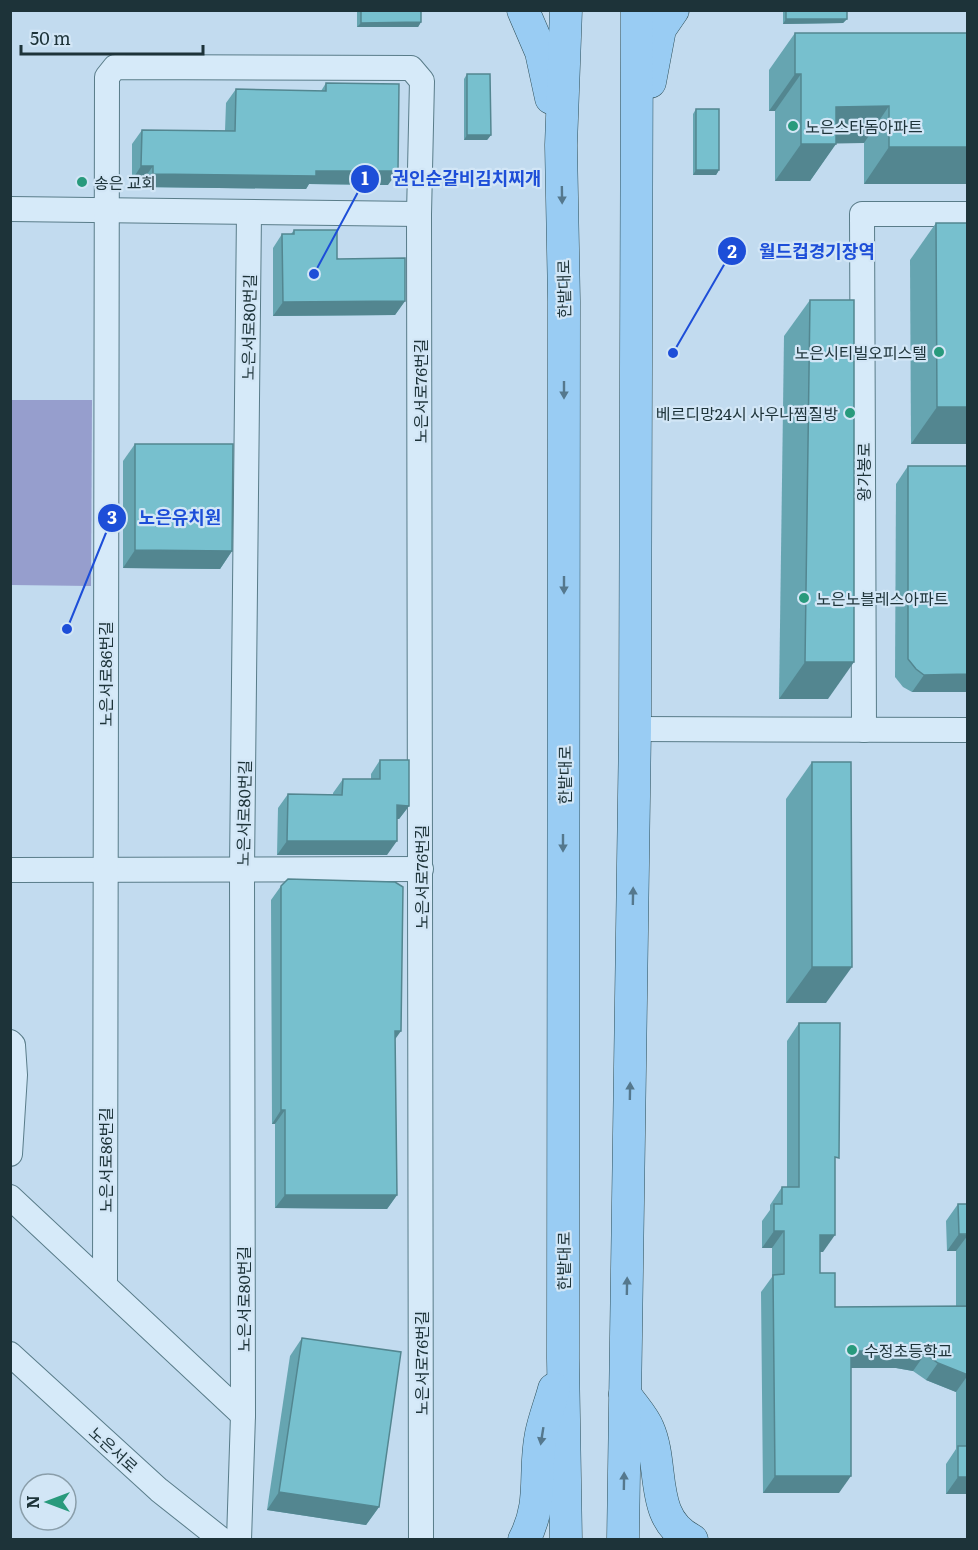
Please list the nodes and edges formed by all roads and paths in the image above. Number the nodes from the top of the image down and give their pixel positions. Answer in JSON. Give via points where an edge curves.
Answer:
{"nodes":[{"id":1,"x":523,"y":10,"type":"edge"},
{"id":2,"x":566,"y":10,"type":"edge"},
{"id":3,"x":636,"y":10,"type":"edge"},
{"id":4,"x":673,"y":10,"type":"edge"},
{"id":5,"x":115,"y":67,"type":"joint"},
{"id":6,"x":635,"y":138,"type":"junction"},
{"id":7,"x":561,"y":146,"type":"junction"},
{"id":8,"x":10,"y":209,"type":"edge"},
{"id":9,"x":106,"y":211,"type":"junction"},
{"id":10,"x":249,"y":212,"type":"junction"},
{"id":11,"x":419,"y":214,"type":"junction"},
{"id":12,"x":968,"y":214,"type":"edge"},
{"id":13,"x":636,"y":729,"type":"junction"},
{"id":14,"x":864,"y":729,"type":"junction"},
{"id":15,"x":968,"y":730,"type":"edge"},
{"id":16,"x":104,"y":868,"type":"junction"},
{"id":17,"x":421,"y":869,"type":"junction"},
{"id":18,"x":10,"y":870,"type":"edge"},
{"id":19,"x":242,"y":870,"type":"junction"},
{"id":20,"x":10,"y":1042,"type":"edge"},
{"id":21,"x":10,"y":1154,"type":"edge"},
{"id":22,"x":10,"y":1197,"type":"edge"},
{"id":23,"x":105,"y":1284,"type":"junction"},
{"id":24,"x":10,"y":1354,"type":"edge"},
{"id":25,"x":563,"y":1359,"type":"junction"},
{"id":26,"x":625,"y":1394,"type":"junction"},
{"id":27,"x":243,"y":1415,"type":"junction"},
{"id":28,"x":222,"y":1539,"type":"edge"},
{"id":29,"x":239,"y":1539,"type":"edge"},
{"id":30,"x":421,"y":1539,"type":"edge"},
{"id":31,"x":524,"y":1539,"type":"edge"},
{"id":32,"x":566,"y":1539,"type":"edge"},
{"id":33,"x":623,"y":1539,"type":"edge"},
{"id":34,"x":692,"y":1539,"type":"edge"}],
"edges":[{"from":1,"to":7,"type":"main road","via":[[541,52]]},
{"from":2,"to":7,"type":"main road","name":"한밭대로"},
{"from":3,"to":6,"type":"main road"},
{"from":4,"to":6,"type":"main road","via":[[660,29]]},
{"from":5,"to":9,"type":"street","name":"노은서로86번길","via":[[107,77]]},
{"from":5,"to":11,"type":"street","name":"노은서로76번길","via":[[411,68],[422,81]]},
{"from":6,"to":13,"type":"main road"},
{"from":7,"to":25,"type":"main road","name":"한밭대로","one_way":true},
{"from":8,"to":9,"type":"street"},
{"from":9,"to":10,"type":"street"},
{"from":9,"to":16,"type":"street","name":"노은서로86번길"},
{"from":10,"to":11,"type":"street"},
{"from":10,"to":19,"type":"street","name":"노은서로80번길"},
{"from":11,"to":17,"type":"street","name":"노은서로76번길"},
{"from":12,"to":14,"type":"street","name":"왕가봉로","via":[[862,214]]},
{"from":13,"to":14,"type":"street"},
{"from":26,"to":13,"type":"main road","one_way":true},
{"from":14,"to":15,"type":"street"},
{"from":16,"to":18,"type":"street"},
{"from":16,"to":19,"type":"street"},
{"from":16,"to":23,"type":"street","name":"노은서로86번길"},
{"from":17,"to":19,"type":"street"},
{"from":17,"to":30,"type":"street","name":"노은서로76번길"},
{"from":19,"to":27,"type":"street","name":"노은서로80번길"},
{"from":20,"to":21,"type":"street","via":[[15,1075]]},
{"from":22,"to":23,"type":"street"},
{"from":23,"to":27,"type":"street"},
{"from":24,"to":28,"type":"street","name":"노은서로","via":[[159,1490]]},
{"from":25,"to":31,"type":"main road","one_way":true,"via":[[541,1436],[534,1522]]},
{"from":25,"to":32,"type":"main road","name":"한밭대로"},
{"from":33,"to":26,"type":"main road","one_way":true},
{"from":26,"to":34,"type":"main road","via":[[648,1428],[660,1498],[668,1518],[681,1534]]},
{"from":27,"to":29,"type":"street","name":"노은서로80번길"}]}
